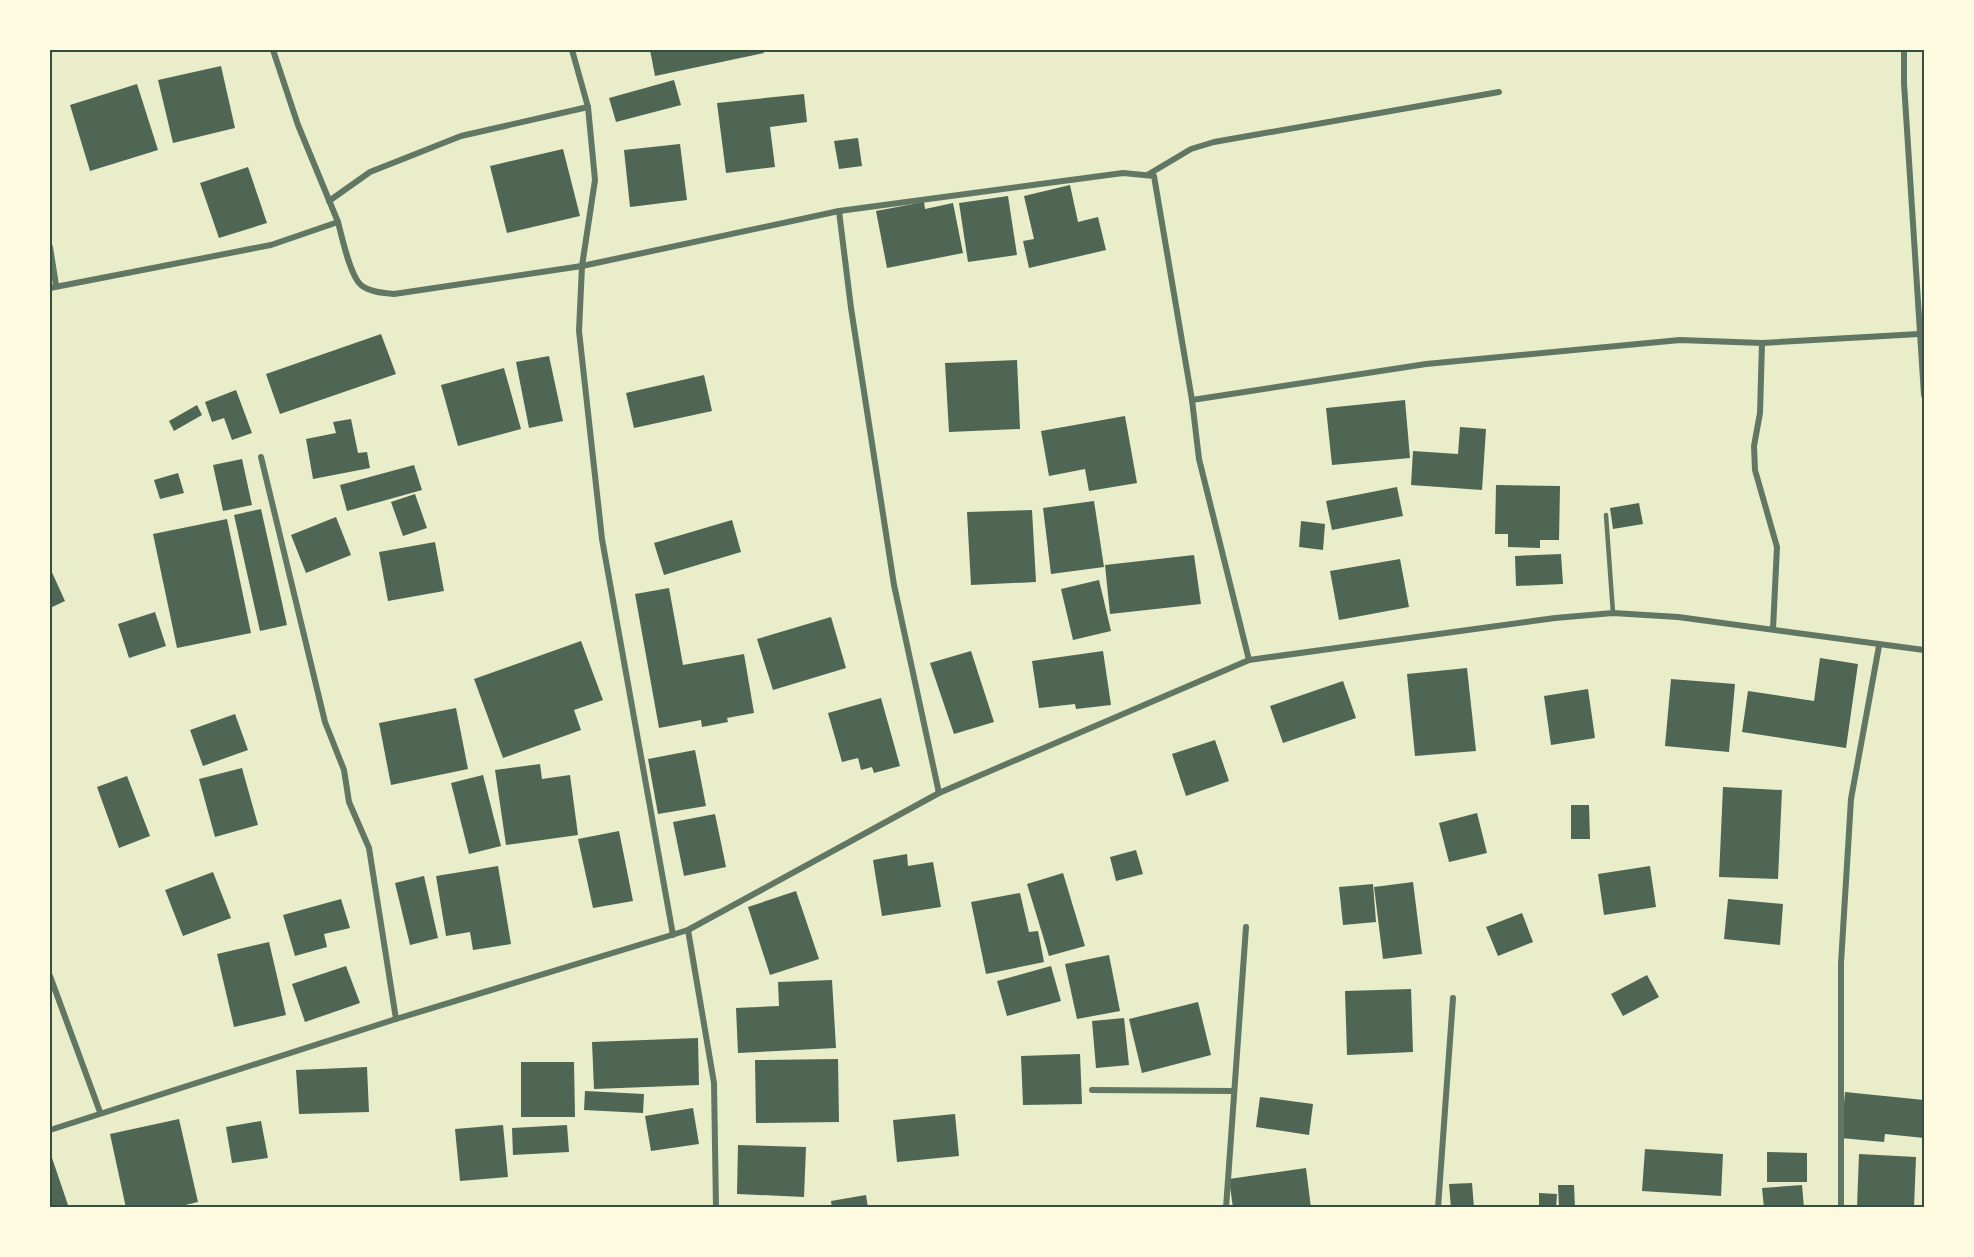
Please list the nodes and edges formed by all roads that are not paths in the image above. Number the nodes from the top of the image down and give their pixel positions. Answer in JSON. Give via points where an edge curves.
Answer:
{"nodes":[{"id":1,"x":273,"y":50,"type":"edge"},
{"id":2,"x":572,"y":50,"type":"edge"},
{"id":3,"x":1904,"y":50,"type":"edge"},
{"id":4,"x":1499,"y":92,"type":"dead end"},
{"id":5,"x":588,"y":107,"type":"junction"},
{"id":6,"x":1149,"y":174,"type":"junction"},
{"id":7,"x":329,"y":201,"type":"junction"},
{"id":8,"x":839,"y":211,"type":"junction"},
{"id":9,"x":338,"y":222,"type":"junction"},
{"id":10,"x":50,"y":247,"type":"edge"},
{"id":11,"x":582,"y":266,"type":"junction"},
{"id":12,"x":53,"y":286,"type":"edge"},
{"id":13,"x":1919,"y":334,"type":"junction"},
{"id":14,"x":1762,"y":343,"type":"junction"},
{"id":15,"x":1924,"y":395,"type":"edge"},
{"id":16,"x":1192,"y":400,"type":"junction"},
{"id":17,"x":261,"y":458,"type":"dead end"},
{"id":18,"x":1606,"y":515,"type":"dead end"},
{"id":19,"x":1613,"y":613,"type":"junction"},
{"id":20,"x":1773,"y":629,"type":"junction"},
{"id":21,"x":1879,"y":646,"type":"junction"},
{"id":22,"x":1924,"y":650,"type":"edge"},
{"id":23,"x":1249,"y":660,"type":"junction"},
{"id":24,"x":939,"y":793,"type":"junction"},
{"id":25,"x":1246,"y":927,"type":"dead end"},
{"id":26,"x":688,"y":930,"type":"junction"},
{"id":27,"x":673,"y":935,"type":"junction"},
{"id":28,"x":50,"y":976,"type":"edge"},
{"id":29,"x":1453,"y":998,"type":"dead end"},
{"id":30,"x":396,"y":1019,"type":"junction"},
{"id":31,"x":1092,"y":1090,"type":"dead end"},
{"id":32,"x":1234,"y":1090,"type":"junction"},
{"id":33,"x":100,"y":1112,"type":"junction"},
{"id":34,"x":50,"y":1130,"type":"edge"},
{"id":35,"x":716,"y":1208,"type":"edge"},
{"id":36,"x":1226,"y":1208,"type":"edge"},
{"id":37,"x":1438,"y":1208,"type":"edge"},
{"id":38,"x":1841,"y":1208,"type":"edge"}],
"edges":[{"from":1,"to":7,"type":"street"},
{"from":2,"to":5,"type":"street"},
{"from":3,"to":13,"type":"street"},
{"from":4,"to":6,"type":"street","via":[[1215,142],[1191,149]]},
{"from":5,"to":7,"type":"street","via":[[461,136],[370,172]]},
{"from":5,"to":11,"type":"street","via":[[595,180]]},
{"from":6,"to":8,"type":"street","via":[[1123,173]]},
{"from":6,"to":16,"type":"street","via":[[1154,176],[1161,209]]},
{"from":7,"to":9,"type":"street"},
{"from":8,"to":11,"type":"street"},
{"from":8,"to":24,"type":"street","via":[[850,308],[894,585]]},
{"from":9,"to":11,"type":"street","via":[[353,272],[361,285],[376,292],[394,294]]},
{"from":9,"to":12,"type":"street","via":[[271,245]]},
{"from":10,"to":12,"type":"street"},
{"from":11,"to":27,"type":"street","via":[[579,331],[602,539]]},
{"from":13,"to":14,"type":"street"},
{"from":13,"to":15,"type":"street"},
{"from":14,"to":16,"type":"street","via":[[1680,340],[1426,364]]},
{"from":14,"to":20,"type":"street","via":[[1760,413],[1754,446],[1755,470],[1777,547]]},
{"from":16,"to":23,"type":"street","via":[[1199,459]]},
{"from":17,"to":30,"type":"street","via":[[325,722],[344,770],[349,802],[369,848]]},
{"from":18,"to":19,"type":"lane"},
{"from":19,"to":20,"type":"street"},
{"from":19,"to":23,"type":"street"},
{"from":20,"to":21,"type":"street"},
{"from":21,"to":22,"type":"street"},
{"from":21,"to":38,"type":"street","via":[[1851,799],[1841,963]]},
{"from":23,"to":24,"type":"street"},
{"from":24,"to":26,"type":"street"},
{"from":25,"to":32,"type":"street"},
{"from":26,"to":27,"type":"street"},
{"from":26,"to":35,"type":"street","via":[[714,1083]]},
{"from":27,"to":30,"type":"street"},
{"from":28,"to":33,"type":"street"},
{"from":29,"to":37,"type":"street"},
{"from":30,"to":33,"type":"street"},
{"from":31,"to":32,"type":"street"},
{"from":32,"to":36,"type":"street"},
{"from":33,"to":34,"type":"street"}]}
